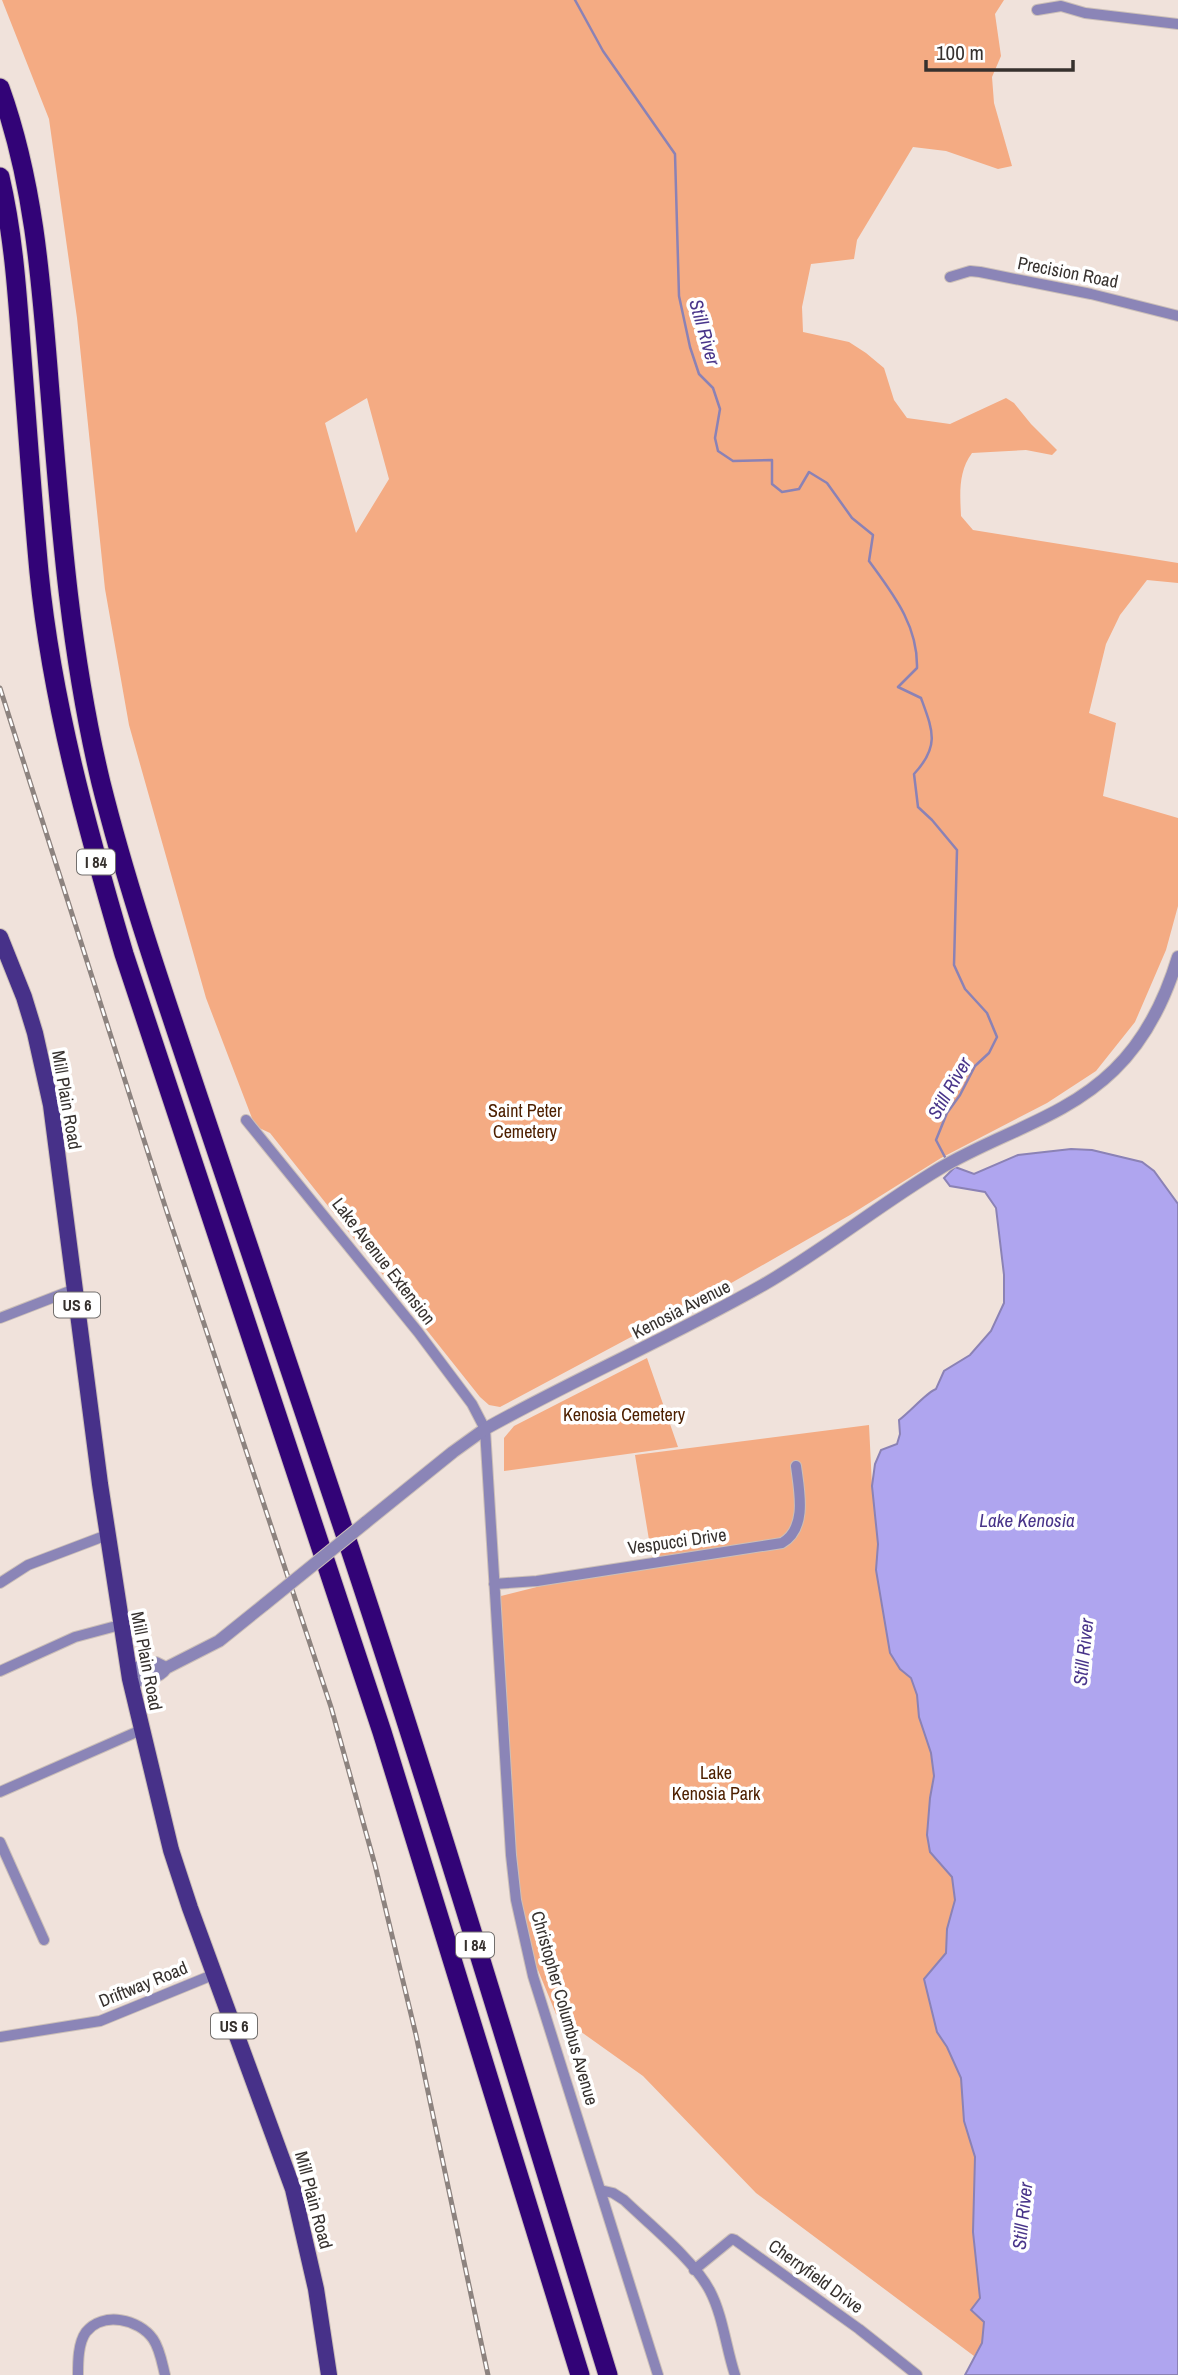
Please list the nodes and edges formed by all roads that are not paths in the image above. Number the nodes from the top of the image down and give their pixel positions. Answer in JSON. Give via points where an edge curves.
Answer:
{"nodes":[{"id":1,"x":1062,"y":3,"type":"edge"},
{"id":2,"x":1037,"y":10,"type":"dead end"},
{"id":3,"x":1178,"y":24,"type":"edge"},
{"id":4,"x":0,"y":88,"type":"edge"},
{"id":5,"x":0,"y":177,"type":"edge"},
{"id":6,"x":950,"y":276,"type":"dead end"},
{"id":7,"x":1178,"y":316,"type":"edge"},
{"id":8,"x":0,"y":937,"type":"edge"},
{"id":9,"x":1178,"y":957,"type":"edge"},
{"id":10,"x":246,"y":1120,"type":"dead end"},
{"id":11,"x":75,"y":1289,"type":"junction"},
{"id":12,"x":0,"y":1318,"type":"edge"},
{"id":13,"x":485,"y":1429,"type":"junction"},
{"id":14,"x":796,"y":1466,"type":"dead end"},
{"id":15,"x":107,"y":1535,"type":"junction"},
{"id":16,"x":0,"y":1583,"type":"edge"},
{"id":17,"x":494,"y":1584,"type":"junction"},
{"id":18,"x":120,"y":1625,"type":"junction"},
{"id":19,"x":0,"y":1671,"type":"edge"},
{"id":20,"x":130,"y":1679,"type":"junction"},
{"id":21,"x":141,"y":1730,"type":"junction"},
{"id":22,"x":0,"y":1791,"type":"edge"},
{"id":23,"x":0,"y":1842,"type":"edge"},
{"id":24,"x":44,"y":1940,"type":"dead end"},
{"id":25,"x":215,"y":1974,"type":"junction"},
{"id":26,"x":0,"y":2037,"type":"edge"},
{"id":27,"x":600,"y":2190,"type":"junction"},
{"id":28,"x":694,"y":2270,"type":"junction"},
{"id":29,"x":78,"y":2375,"type":"edge"},
{"id":30,"x":165,"y":2375,"type":"edge"},
{"id":31,"x":329,"y":2375,"type":"edge"},
{"id":32,"x":580,"y":2375,"type":"edge"},
{"id":33,"x":608,"y":2375,"type":"edge"},
{"id":34,"x":658,"y":2375,"type":"edge"},
{"id":35,"x":735,"y":2375,"type":"edge"},
{"id":36,"x":917,"y":2375,"type":"edge"}],
"edges":[{"from":1,"to":2,"type":"street"},
{"from":1,"to":3,"type":"street","via":[[1085,13]]},
{"from":4,"to":33,"type":"highway","number":"I 84","via":[[19,146],[33,217],[64,571],[89,729],[111,822],[150,952],[377,1630]]},
{"from":5,"to":32,"type":"highway","number":"I 84","via":[[14,257],[46,629],[90,840],[382,1732]]},
{"from":6,"to":7,"type":"street","name":"Precision Road","via":[[980,272]]},
{"from":8,"to":11,"type":"main road","name":"Mill Plain Road","number":"US 6","via":[[24,997],[44,1068]]},
{"from":9,"to":13,"type":"street","name":"Kenosia Avenue","via":[[1152,1022],[1128,1055],[1065,1108],[938,1169],[764,1284]]},
{"from":10,"to":13,"type":"street","name":"Lake Avenue Extension","via":[[410,1322],[472,1404]]},
{"from":11,"to":12,"type":"street"},
{"from":11,"to":15,"type":"main road","name":"Mill Plain Road","number":"US 6"},
{"from":13,"to":17,"type":"street","name":"Christopher Columbus Avenue"},
{"from":13,"to":20,"type":"street","name":"Kenosia Avenue","bridge":true,"via":[[219,1641],[159,1675]]},
{"from":14,"to":17,"type":"street","name":"Vespucci Drive","via":[[798,1519],[795,1530],[782,1543]]},
{"from":15,"to":16,"type":"street","via":[[28,1565]]},
{"from":15,"to":18,"type":"main road","name":"Mill Plain Road","number":"US 6"},
{"from":17,"to":27,"type":"street","name":"Christopher Columbus Avenue","via":[[516,1900],[533,1976]]},
{"from":18,"to":19,"type":"street","via":[[75,1637]]},
{"from":18,"to":20,"type":"main road","name":"Mill Plain Road","number":"US 6"},
{"from":20,"to":21,"type":"main road","name":"Mill Plain Road","number":"US 6"},
{"from":21,"to":22,"type":"street"},
{"from":21,"to":25,"type":"main road","name":"Mill Plain Road","number":"US 6","via":[[171,1850]]},
{"from":23,"to":24,"type":"street"},
{"from":25,"to":26,"type":"street","name":"Driftway Road","via":[[100,2021]]},
{"from":25,"to":31,"type":"main road","name":"Mill Plain Road","number":"US 6","via":[[293,2189],[316,2289]]},
{"from":27,"to":28,"type":"street","via":[[624,2200]]},
{"from":27,"to":34,"type":"street","name":"Christopher Columbus Avenue"},
{"from":28,"to":35,"type":"street","via":[[713,2299]]},
{"from":28,"to":36,"type":"street","name":"Cherryfield Drive","via":[[724,2243],[735,2240]]},
{"from":29,"to":30,"type":"street","via":[[86,2332],[115,2320],[147,2332]]}]}
